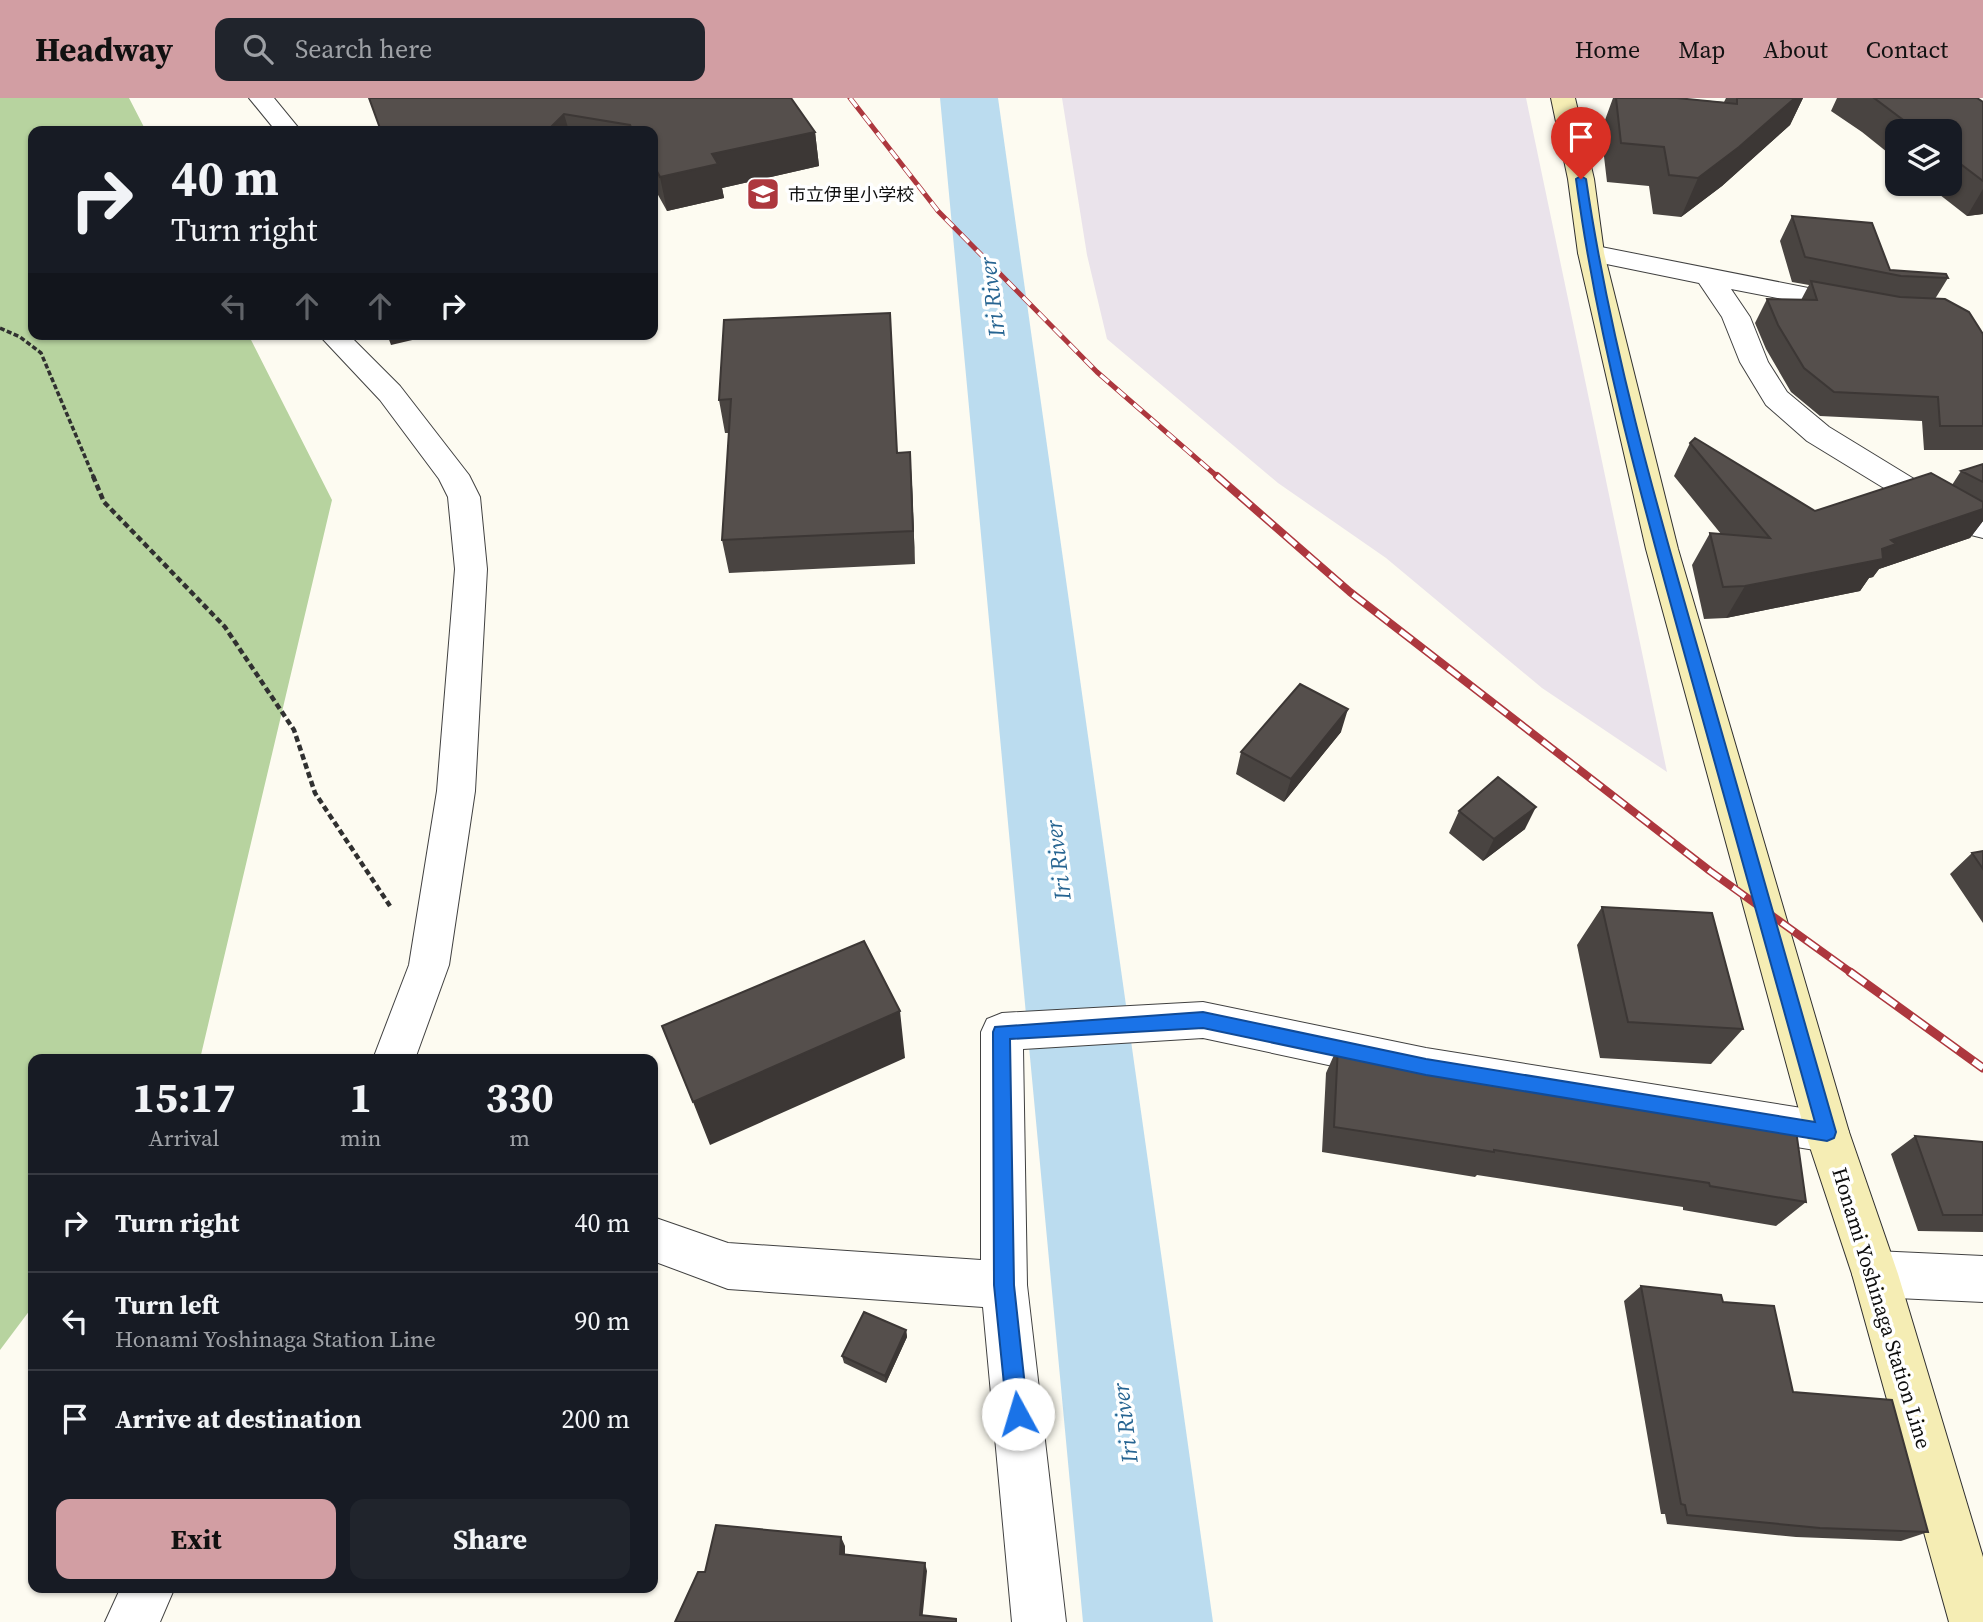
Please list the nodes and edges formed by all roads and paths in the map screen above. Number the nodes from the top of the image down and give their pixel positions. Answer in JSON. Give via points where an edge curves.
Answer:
{"nodes":[{"id":1,"x":261,"y":98,"type":"edge"},
{"id":2,"x":1563,"y":98,"type":"edge"},
{"id":3,"x":285,"y":126,"type":"edge"},
{"id":4,"x":1591,"y":253,"type":"junction"},
{"id":5,"x":1709,"y":277,"type":"junction"},
{"id":6,"x":1874,"y":309,"type":"edge"},
{"id":7,"x":0,"y":328,"type":"edge"},
{"id":8,"x":338,"y":340,"type":"edge"},
{"id":9,"x":1983,"y":527,"type":"edge"},
{"id":10,"x":429,"y":965,"type":"junction"},
{"id":11,"x":396,"y":1054,"type":"edge"},
{"id":12,"x":1827,"y":1132,"type":"junction"},
{"id":13,"x":658,"y":1242,"type":"edge"},
{"id":14,"x":1875,"y":1274,"type":"junction"},
{"id":15,"x":1983,"y":1279,"type":"edge"},
{"id":16,"x":1004,"y":1285,"type":"junction"},
{"id":17,"x":146,"y":1593,"type":"edge"},
{"id":18,"x":132,"y":1622,"type":"edge"},
{"id":19,"x":1039,"y":1622,"type":"edge"},
{"id":20,"x":1976,"y":1622,"type":"edge"}],
"edges":[{"from":1,"to":3,"type":"street"},
{"from":2,"to":4,"type":"main road","name":"Honami Yoshinaga Station Line"},
{"from":4,"to":5,"type":"street"},
{"from":4,"to":12,"type":"main road","name":"Honami Yoshinaga Station Line","via":[[1662,549]]},
{"from":5,"to":6,"type":"street"},
{"from":5,"to":9,"type":"street","via":[[1736,317],[1754,362],[1776,398],[1818,435],[1926,500]]},
{"from":7,"to":10,"type":"path","via":[[41,353],[104,502],[225,627],[294,730],[315,793]]},
{"from":8,"to":10,"type":"street","via":[[390,393],[453,475],[464,497],[471,569],[457,777]]},
{"from":10,"to":11,"type":"street"},
{"from":12,"to":14,"type":"main road","name":"Honami Yoshinaga Station Line"},
{"from":12,"to":16,"type":"street","via":[[1426,1067],[1203,1020],[1002,1032]]},
{"from":13,"to":16,"type":"street","via":[[727,1266]]},
{"from":14,"to":15,"type":"street"},
{"from":14,"to":20,"type":"main road","name":"Honami Yoshinaga Station Line"},
{"from":16,"to":19,"type":"street"},
{"from":17,"to":18,"type":"street"}]}
